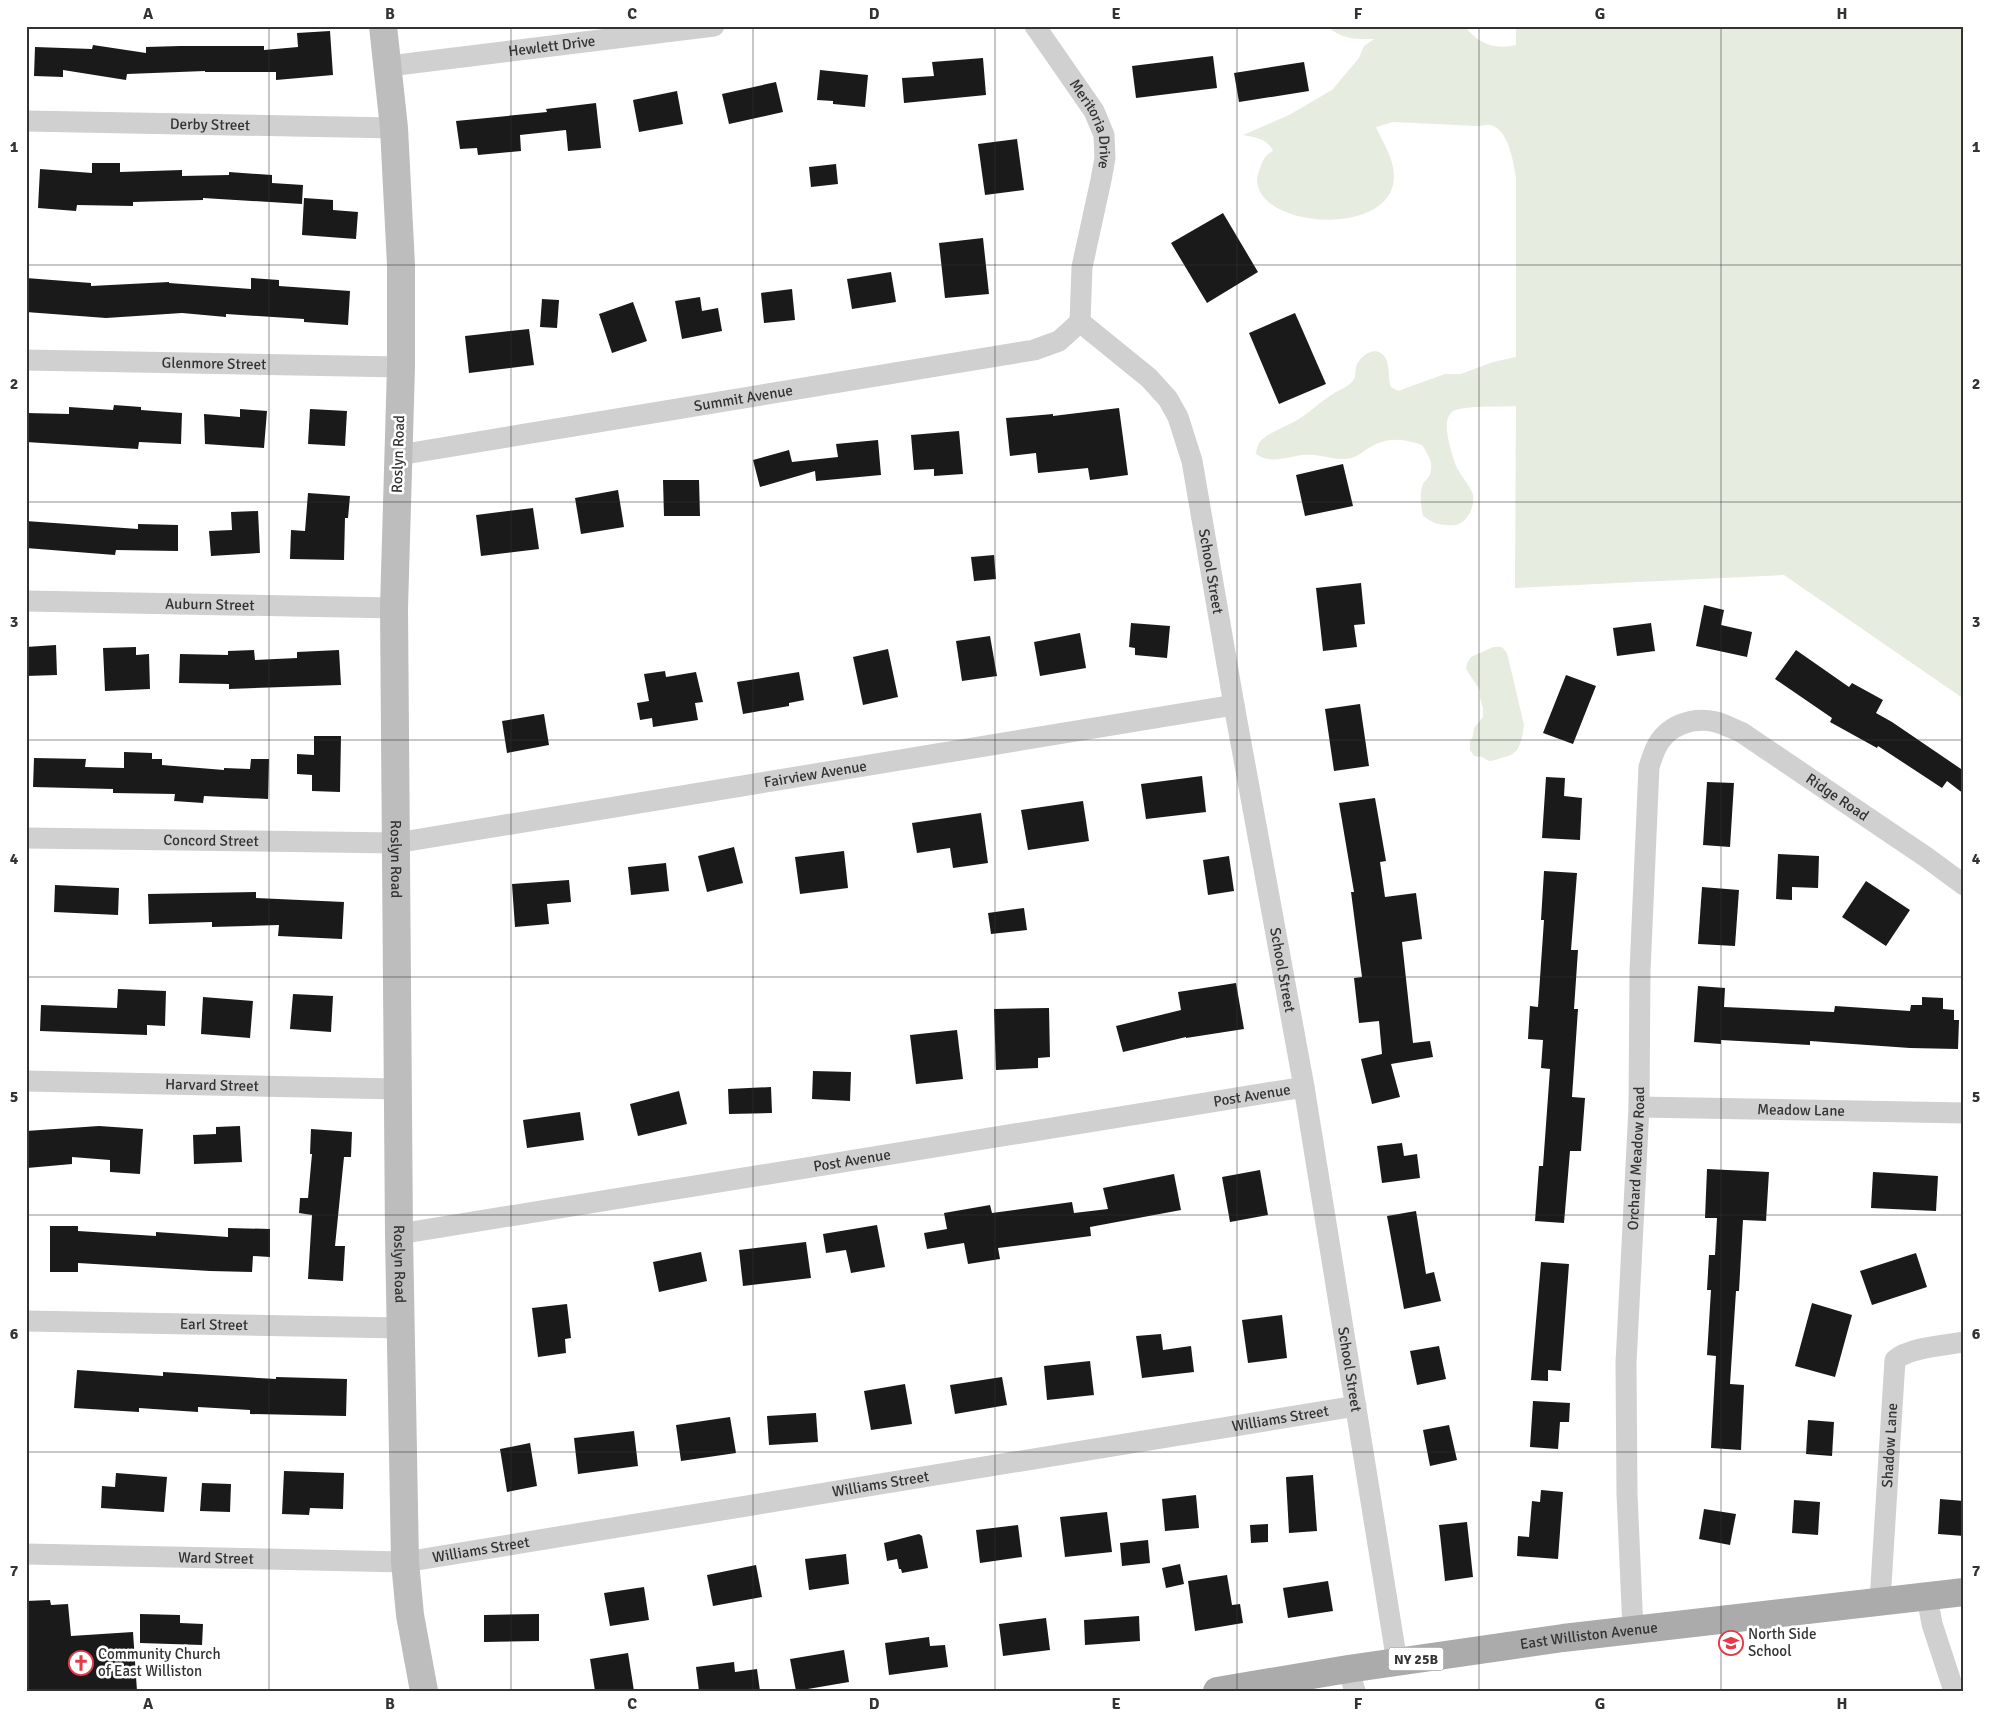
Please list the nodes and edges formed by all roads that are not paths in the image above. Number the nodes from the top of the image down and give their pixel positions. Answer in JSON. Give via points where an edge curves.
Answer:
{"nodes":[{"id":1,"x":383,"y":26,"type":"edge"},
{"id":2,"x":1035,"y":26,"type":"edge"},
{"id":3,"x":709,"y":27,"type":"edge"},
{"id":4,"x":389,"y":66,"type":"junction"},
{"id":5,"x":26,"y":121,"type":"edge"},
{"id":6,"x":394,"y":128,"type":"junction"},
{"id":7,"x":1080,"y":322,"type":"junction"},
{"id":8,"x":26,"y":360,"type":"edge"},
{"id":9,"x":401,"y":367,"type":"junction"},
{"id":10,"x":399,"y":455,"type":"junction"},
{"id":11,"x":26,"y":601,"type":"edge"},
{"id":12,"x":394,"y":608,"type":"junction"},
{"id":13,"x":1234,"y":705,"type":"junction"},
{"id":14,"x":1705,"y":720,"type":"joint"},
{"id":15,"x":26,"y":838,"type":"edge"},
{"id":16,"x":396,"y":843,"type":"junction"},
{"id":17,"x":1964,"y":885,"type":"edge"},
{"id":18,"x":26,"y":1081,"type":"edge"},
{"id":19,"x":1304,"y":1087,"type":"junction"},
{"id":20,"x":398,"y":1089,"type":"junction"},
{"id":21,"x":1639,"y":1107,"type":"junction"},
{"id":22,"x":1964,"y":1113,"type":"edge"},
{"id":23,"x":399,"y":1234,"type":"junction"},
{"id":24,"x":26,"y":1320,"type":"edge"},
{"id":25,"x":401,"y":1328,"type":"junction"},
{"id":26,"x":1964,"y":1342,"type":"edge"},
{"id":27,"x":1356,"y":1406,"type":"junction"},
{"id":28,"x":26,"y":1554,"type":"edge"},
{"id":29,"x":405,"y":1562,"type":"junction"},
{"id":30,"x":1964,"y":1592,"type":"edge"},
{"id":31,"x":1927,"y":1596,"type":"junction"},
{"id":32,"x":1880,"y":1601,"type":"junction"},
{"id":33,"x":1633,"y":1630,"type":"junction"},
{"id":34,"x":1397,"y":1662,"type":"junction"},
{"id":35,"x":1352,"y":1680,"type":"edge"},
{"id":36,"x":424,"y":1691,"type":"edge"},
{"id":37,"x":1217,"y":1691,"type":"edge"},
{"id":38,"x":1954,"y":1691,"type":"edge"}],
"edges":[{"from":1,"to":4,"type":"main road","name":"Roslyn Road"},
{"from":2,"to":7,"type":"street","name":"Meritoria Drive","via":[[1094,111],[1104,135],[1101,180],[1082,267]]},
{"from":3,"to":4,"type":"street","name":"Hewlett Drive"},
{"from":4,"to":6,"type":"main road","name":"Roslyn Road"},
{"from":5,"to":6,"type":"street","name":"Derby Street"},
{"from":6,"to":9,"type":"main road","name":"Roslyn Road","via":[[401,265]]},
{"from":7,"to":10,"type":"street","name":"Summit Avenue","via":[[1059,341],[1034,350]]},
{"from":7,"to":13,"type":"street","name":"School Street","via":[[1149,378],[1168,399],[1178,417],[1192,460]]},
{"from":8,"to":9,"type":"street","name":"Glenmore Street"},
{"from":9,"to":10,"type":"main road","name":"Roslyn Road"},
{"from":10,"to":12,"type":"main road","name":"Roslyn Road"},
{"from":11,"to":12,"type":"street","name":"Auburn Street"},
{"from":12,"to":16,"type":"main road","name":"Roslyn Road"},
{"from":13,"to":16,"type":"street","name":"Fairview Avenue"},
{"from":13,"to":19,"type":"street","name":"School Street"},
{"from":14,"to":17,"type":"street","name":"Ridge Road","via":[[1741,732]]},
{"from":14,"to":21,"type":"street","name":"Orchard Meadow Road","via":[[1685,722],[1664,735],[1649,767],[1640,971]]},
{"from":15,"to":16,"type":"street","name":"Concord Street"},
{"from":16,"to":20,"type":"main road","name":"Roslyn Road"},
{"from":18,"to":20,"type":"street","name":"Harvard Street"},
{"from":19,"to":23,"type":"street","name":"Post Avenue"},
{"from":19,"to":27,"type":"street","name":"School Street"},
{"from":20,"to":23,"type":"main road","name":"Roslyn Road"},
{"from":21,"to":22,"type":"street","name":"Meadow Lane"},
{"from":21,"to":33,"type":"street","name":"Orchard Meadow Road","via":[[1626,1363]]},
{"from":23,"to":25,"type":"main road","name":"Roslyn Road"},
{"from":24,"to":25,"type":"street","name":"Earl Street"},
{"from":25,"to":29,"type":"main road","name":"Roslyn Road"},
{"from":26,"to":32,"type":"street","name":"Shadow Lane","via":[[1915,1351],[1895,1360]]},
{"from":27,"to":29,"type":"street","name":"Williams Street"},
{"from":27,"to":34,"type":"street","name":"School Street"},
{"from":28,"to":29,"type":"street","name":"Ward Street"},
{"from":29,"to":36,"type":"main road","name":"Roslyn Road","via":[[410,1615]]},
{"from":30,"to":31,"type":"main road","name":"East Williston Avenue","number":"NY 25B"},
{"from":31,"to":32,"type":"main road","name":"East Williston Avenue","number":"NY 25B"},
{"from":31,"to":38,"type":"street","via":[[1932,1624]]},
{"from":32,"to":33,"type":"main road","name":"East Williston Avenue","number":"NY 25B"},
{"from":33,"to":34,"type":"main road","name":"East Williston Avenue","number":"NY 25B"},
{"from":34,"to":35,"type":"main road","name":"East Williston Avenue","number":"NY 25B"},
{"from":35,"to":37,"type":"main road","name":"East Williston Avenue","number":"NY 25B"}]}
